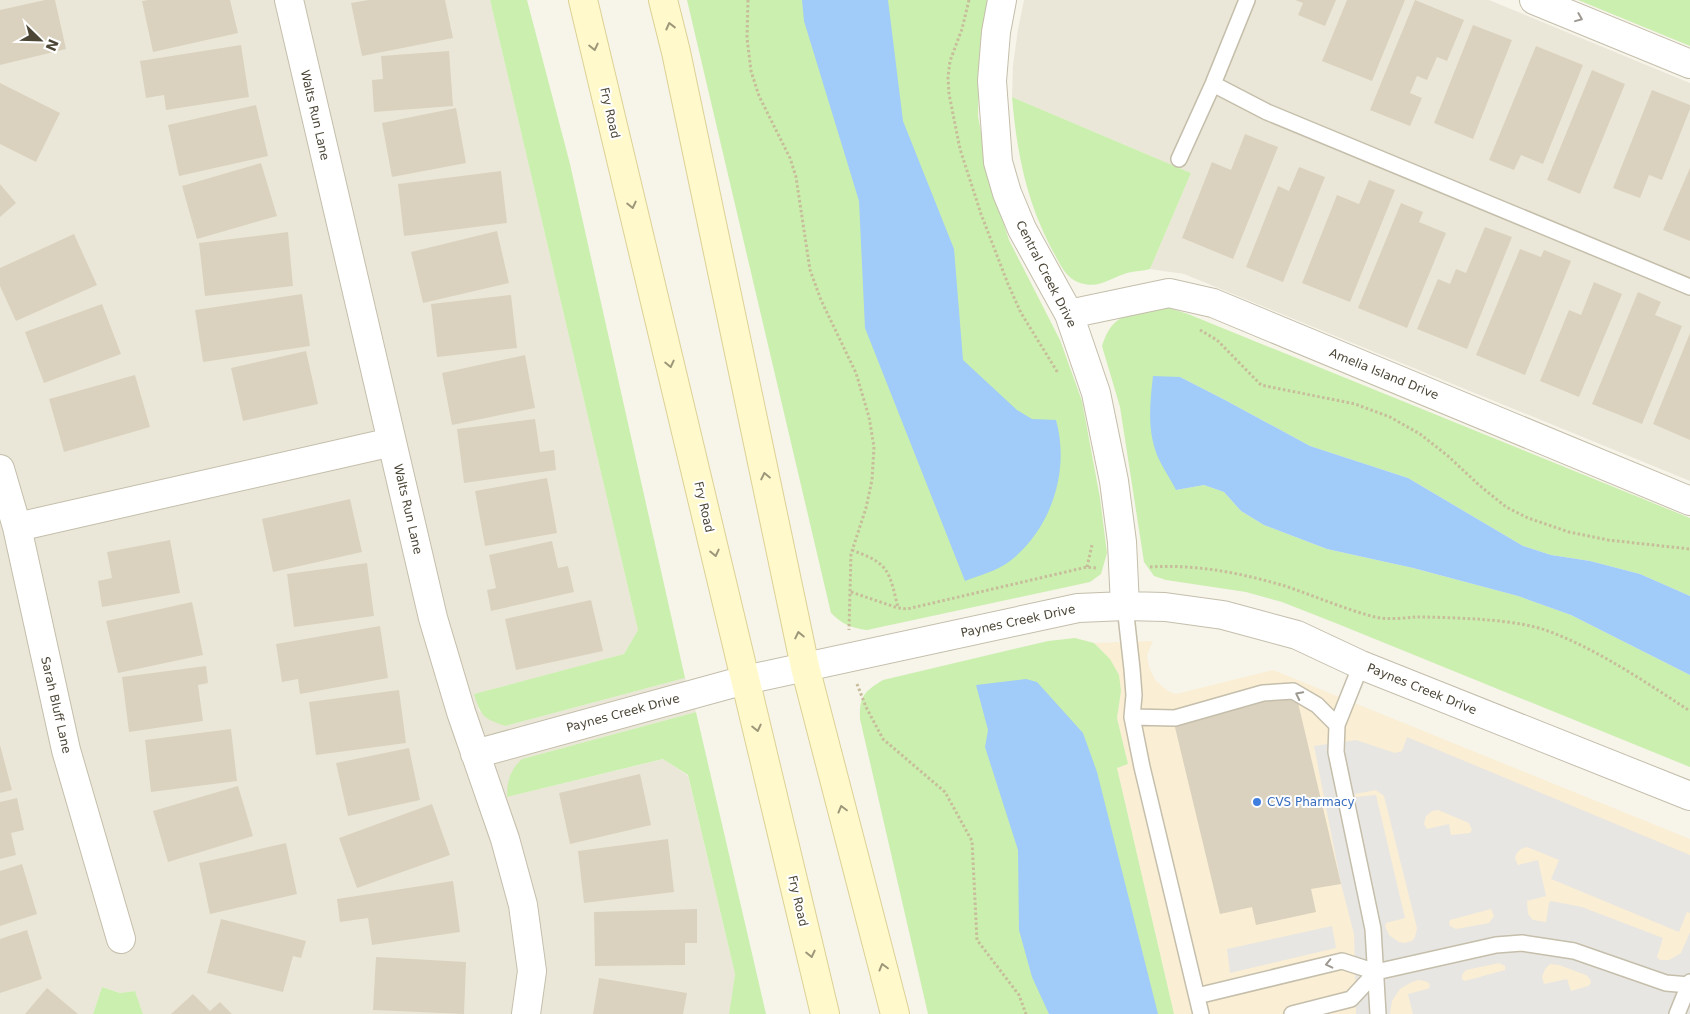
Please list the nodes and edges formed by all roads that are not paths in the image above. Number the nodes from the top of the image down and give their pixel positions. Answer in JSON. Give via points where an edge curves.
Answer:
{"nodes":[{"id":1,"x":288,"y":0,"type":"edge"},
{"id":2,"x":583,"y":0,"type":"edge"},
{"id":3,"x":663,"y":0,"type":"edge"},
{"id":4,"x":1002,"y":0,"type":"edge"},
{"id":5,"x":1247,"y":0,"type":"edge"},
{"id":6,"x":1534,"y":0,"type":"edge"},
{"id":7,"x":1690,"y":64,"type":"edge"},
{"id":8,"x":1213,"y":84,"type":"junction"},
{"id":9,"x":1179,"y":159,"type":"dead end"},
{"id":10,"x":1690,"y":287,"type":"edge"},
{"id":11,"x":1069,"y":314,"type":"junction"},
{"id":12,"x":392,"y":442,"type":"junction"},
{"id":13,"x":0,"y":469,"type":"edge"},
{"id":14,"x":1690,"y":501,"type":"edge"},
{"id":15,"x":17,"y":527,"type":"junction"},
{"id":16,"x":1125,"y":606,"type":"junction"},
{"id":17,"x":1361,"y":665,"type":"junction"},
{"id":18,"x":805,"y":667,"type":"junction"},
{"id":19,"x":746,"y":680,"type":"junction"},
{"id":20,"x":1132,"y":717,"type":"junction"},
{"id":21,"x":1337,"y":725,"type":"junction"},
{"id":22,"x":475,"y":754,"type":"junction"},
{"id":23,"x":1690,"y":796,"type":"edge"},
{"id":24,"x":121,"y":939,"type":"dead end"},
{"id":25,"x":1376,"y":972,"type":"junction"},
{"id":26,"x":1689,"y":984,"type":"edge"},
{"id":27,"x":1197,"y":996,"type":"junction"},
{"id":28,"x":526,"y":1014,"type":"edge"},
{"id":29,"x":825,"y":1014,"type":"edge"},
{"id":30,"x":895,"y":1014,"type":"edge"},
{"id":31,"x":1201,"y":1014,"type":"edge"},
{"id":32,"x":1292,"y":1014,"type":"edge"},
{"id":33,"x":1378,"y":1014,"type":"edge"},
{"id":34,"x":1677,"y":1014,"type":"edge"}],
"edges":[{"from":1,"to":12,"type":"street","name":"Walts Run Lane"},
{"from":2,"to":19,"type":"main road","name":"Fry Road","one_way":true},
{"from":18,"to":3,"type":"main road","one_way":true},
{"from":4,"to":11,"type":"street","name":"Central Creek Drive","via":[[992,81],[998,162],[1022,229]]},
{"from":5,"to":8,"type":"lane"},
{"from":6,"to":7,"type":"street","one_way":true},
{"from":8,"to":9,"type":"lane"},
{"from":8,"to":10,"type":"lane","via":[[1267,112]]},
{"from":11,"to":14,"type":"street","name":"Amelia Island Drive","via":[[1169,293],[1213,303]]},
{"from":11,"to":16,"type":"street","name":"Central Creek Drive","via":[[1096,394],[1114,480],[1122,542]]},
{"from":12,"to":15,"type":"street"},
{"from":12,"to":22,"type":"street","name":"Walts Run Lane","via":[[434,618]]},
{"from":13,"to":15,"type":"street","name":"Sarah Bluff Lane"},
{"from":15,"to":24,"type":"street","name":"Sarah Bluff Lane","via":[[66,750]]},
{"from":16,"to":17,"type":"street","name":"Paynes Creek Drive","via":[[1223,615],[1297,635]]},
{"from":16,"to":18,"type":"street","name":"Paynes Creek Drive","via":[[1078,608]]},
{"from":16,"to":20,"type":"lane","via":[[1134,695]]},
{"from":17,"to":21,"type":"lane"},
{"from":17,"to":23,"type":"street","name":"Paynes Creek Drive"},
{"from":18,"to":19,"type":"street","name":"Paynes Creek Drive"},
{"from":30,"to":18,"type":"main road","one_way":true},
{"from":19,"to":22,"type":"street","name":"Paynes Creek Drive"},
{"from":19,"to":29,"type":"main road","name":"Fry Road","one_way":true},
{"from":21,"to":20,"type":"lane","one_way":true,"via":[[1317,705],[1293,691],[1264,693],[1175,718]]},
{"from":20,"to":27,"type":"lane"},
{"from":21,"to":25,"type":"lane","via":[[1336,752],[1373,929]]},
{"from":22,"to":28,"type":"street","name":"Walts Run Lane","via":[[505,839],[523,904],[532,971]]},
{"from":25,"to":26,"type":"lane","via":[[1496,945],[1522,943],[1574,951],[1666,983]]},
{"from":25,"to":27,"type":"lane","one_way":true,"via":[[1342,961]]},
{"from":25,"to":32,"type":"lane","via":[[1351,1000]]},
{"from":25,"to":33,"type":"lane"},
{"from":26,"to":34,"type":"lane"},
{"from":27,"to":31,"type":"lane"}]}
